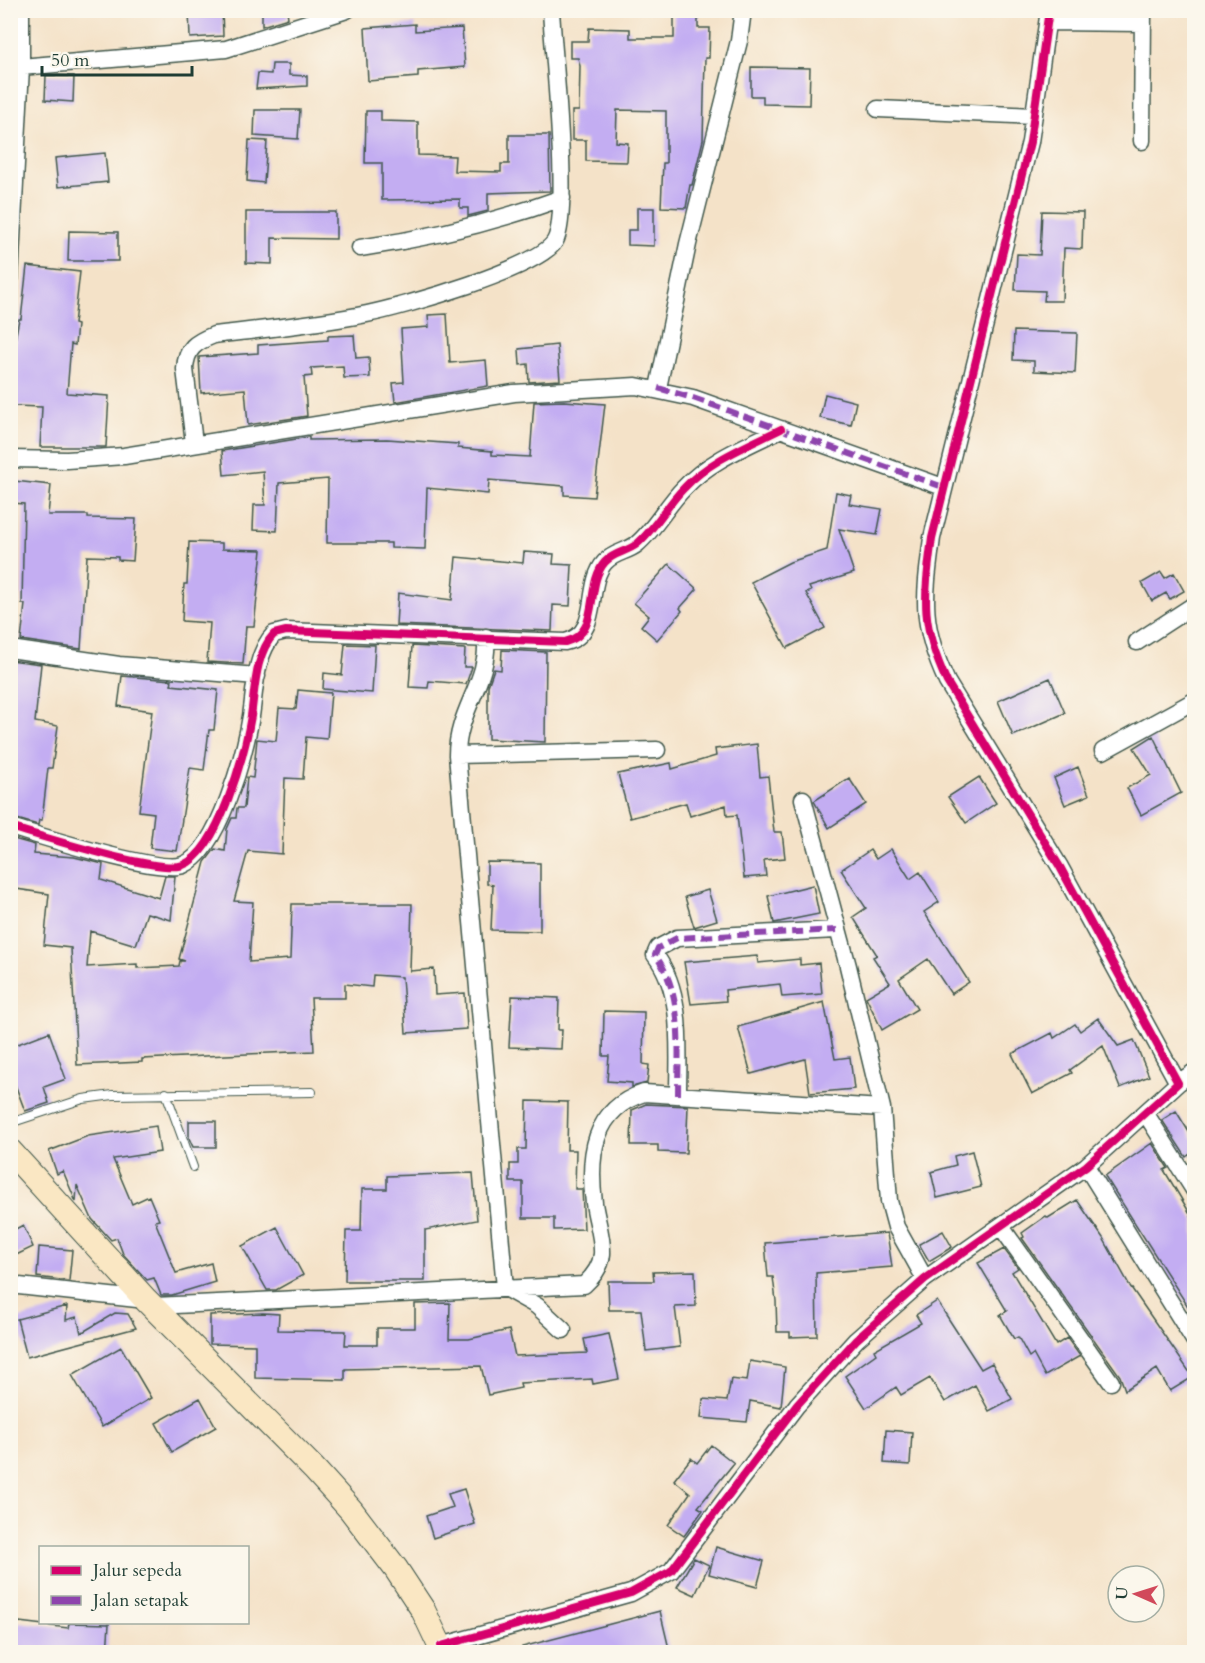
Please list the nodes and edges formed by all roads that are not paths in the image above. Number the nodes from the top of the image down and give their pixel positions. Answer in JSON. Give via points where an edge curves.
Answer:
{"nodes":[{"id":1,"x":21,"y":10,"type":"edge"},
{"id":2,"x":346,"y":10,"type":"edge"},
{"id":3,"x":551,"y":10,"type":"edge"},
{"id":4,"x":743,"y":10,"type":"edge"},
{"id":5,"x":1049,"y":16,"type":"edge"},
{"id":6,"x":1143,"y":17,"type":"edge"},
{"id":7,"x":21,"y":67,"type":"junction"},
{"id":8,"x":878,"y":109,"type":"dead end"},
{"id":9,"x":1034,"y":116,"type":"junction"},
{"id":10,"x":1142,"y":141,"type":"dead end"},
{"id":11,"x":562,"y":198,"type":"junction"},
{"id":12,"x":11,"y":234,"type":"edge"},
{"id":13,"x":360,"y":248,"type":"dead end"},
{"id":14,"x":10,"y":279,"type":"edge"},
{"id":15,"x":658,"y":388,"type":"junction"},
{"id":16,"x":781,"y":429,"type":"junction"},
{"id":17,"x":194,"y":443,"type":"junction"},
{"id":18,"x":10,"y":459,"type":"edge"},
{"id":19,"x":943,"y":487,"type":"junction"},
{"id":20,"x":1194,"y":605,"type":"edge"},
{"id":21,"x":486,"y":637,"type":"junction"},
{"id":22,"x":1137,"y":642,"type":"dead end"},
{"id":23,"x":10,"y":649,"type":"edge"},
{"id":24,"x":257,"y":676,"type":"junction"},
{"id":25,"x":1194,"y":701,"type":"edge"},
{"id":26,"x":657,"y":750,"type":"dead end"},
{"id":27,"x":1103,"y":751,"type":"dead end"},
{"id":28,"x":458,"y":755,"type":"junction"},
{"id":29,"x":802,"y":799,"type":"dead end"},
{"id":30,"x":10,"y":827,"type":"edge"},
{"id":31,"x":837,"y":930,"type":"junction"},
{"id":32,"x":1194,"y":1072,"type":"edge"},
{"id":33,"x":1178,"y":1083,"type":"junction"},
{"id":34,"x":312,"y":1092,"type":"dead end"},
{"id":35,"x":166,"y":1094,"type":"junction"},
{"id":36,"x":678,"y":1095,"type":"junction"},
{"id":37,"x":882,"y":1108,"type":"junction"},
{"id":38,"x":1146,"y":1114,"type":"junction"},
{"id":39,"x":10,"y":1123,"type":"edge"},
{"id":40,"x":10,"y":1151,"type":"edge"},
{"id":41,"x":1086,"y":1166,"type":"junction"},
{"id":42,"x":193,"y":1167,"type":"dead end"},
{"id":43,"x":1194,"y":1190,"type":"edge"},
{"id":44,"x":1002,"y":1228,"type":"junction"},
{"id":45,"x":925,"y":1279,"type":"junction"},
{"id":46,"x":10,"y":1285,"type":"edge"},
{"id":47,"x":505,"y":1288,"type":"junction"},
{"id":48,"x":150,"y":1303,"type":"junction"},
{"id":49,"x":562,"y":1330,"type":"dead end"},
{"id":50,"x":1194,"y":1340,"type":"edge"},
{"id":51,"x":1111,"y":1382,"type":"dead end"},
{"id":52,"x":442,"y":1649,"type":"edge"}],
"edges":[{"from":1,"to":7,"type":"street"},
{"from":2,"to":7,"type":"street","via":[[226,49]]},
{"from":3,"to":11,"type":"street"},
{"from":4,"to":15,"type":"street"},
{"from":5,"to":6,"type":"street"},
{"from":5,"to":9,"type":"street"},
{"from":6,"to":10,"type":"street"},
{"from":7,"to":12,"type":"street"},
{"from":8,"to":9,"type":"street"},
{"from":9,"to":19,"type":"street","via":[[979,355]]},
{"from":11,"to":13,"type":"street","via":[[513,216],[427,238]]},
{"from":11,"to":17,"type":"street","via":[[562,218],[555,241],[536,259],[368,314],[214,335],[197,341],[186,356],[185,369]]},
{"from":12,"to":14,"type":"street"},
{"from":15,"to":16,"type":"street"},
{"from":15,"to":17,"type":"street","via":[[605,386],[513,393]]},
{"from":16,"to":19,"type":"street"},
{"from":16,"to":21,"type":"street","via":[[713,463],[684,488],[637,544],[605,562],[594,581],[583,633],[575,640]]},
{"from":17,"to":18,"type":"street","via":[[124,456]]},
{"from":19,"to":33,"type":"street","via":[[925,597],[927,632],[933,652],[946,682],[1059,867]]},
{"from":20,"to":22,"type":"street"},
{"from":21,"to":24,"type":"street","via":[[274,634],[261,656]]},
{"from":21,"to":28,"type":"street","via":[[486,665],[460,723]]},
{"from":23,"to":24,"type":"street","via":[[119,665]]},
{"from":24,"to":30,"type":"street","via":[[246,744],[234,784],[209,840],[195,858],[176,867],[119,858]]},
{"from":25,"to":27,"type":"street"},
{"from":26,"to":28,"type":"street"},
{"from":28,"to":47,"type":"street"},
{"from":29,"to":31,"type":"street"},
{"from":31,"to":36,"type":"street","via":[[676,938],[658,948],[656,955],[669,977],[675,1009]]},
{"from":31,"to":37,"type":"street"},
{"from":32,"to":33,"type":"street"},
{"from":33,"to":38,"type":"street"},
{"from":34,"to":35,"type":"lane"},
{"from":35,"to":39,"type":"lane","via":[[83,1099]]},
{"from":35,"to":42,"type":"lane"},
{"from":36,"to":37,"type":"street"},
{"from":36,"to":47,"type":"street","via":[[644,1092],[625,1099],[609,1112],[600,1130],[593,1152],[592,1177],[602,1253],[594,1276],[584,1285]]},
{"from":37,"to":45,"type":"street","via":[[888,1201],[896,1227]]},
{"from":38,"to":41,"type":"street"},
{"from":38,"to":43,"type":"street"},
{"from":40,"to":48,"type":"street"},
{"from":41,"to":44,"type":"street"},
{"from":41,"to":50,"type":"street"},
{"from":44,"to":45,"type":"street"},
{"from":44,"to":51,"type":"street"},
{"from":45,"to":52,"type":"street","via":[[856,1340],[797,1405],[671,1571],[631,1593]]},
{"from":46,"to":48,"type":"street"},
{"from":47,"to":48,"type":"street"},
{"from":47,"to":49,"type":"street","via":[[537,1306]]},
{"from":48,"to":52,"type":"street","via":[[351,1510],[396,1569]]}]}
